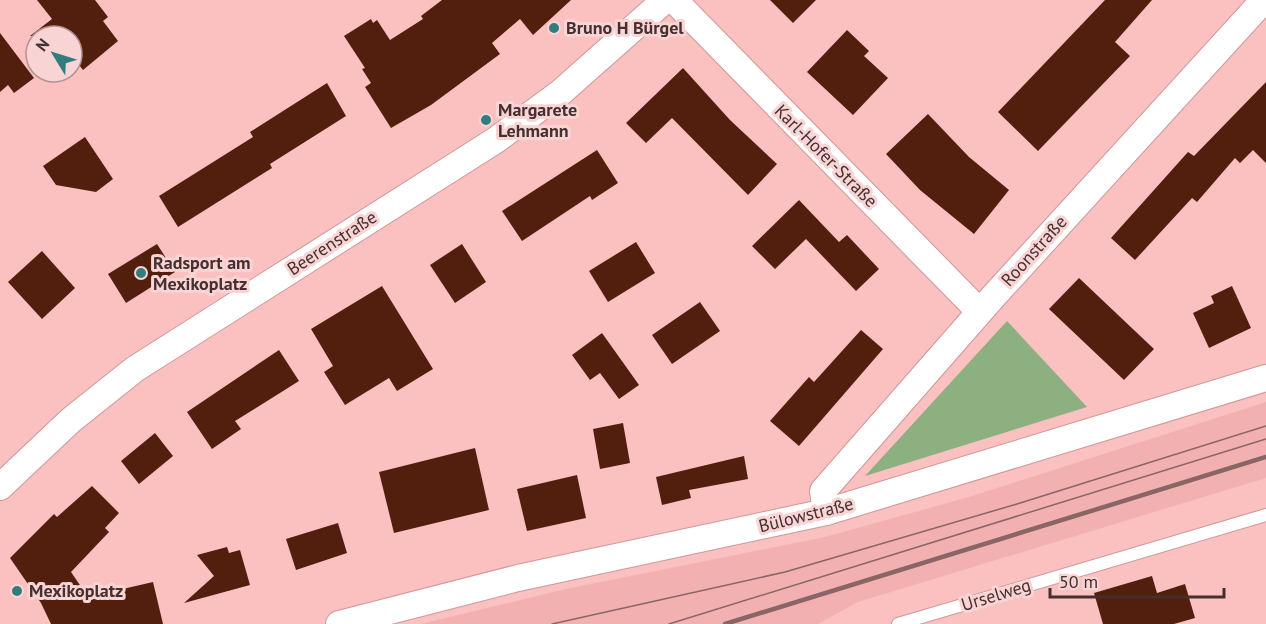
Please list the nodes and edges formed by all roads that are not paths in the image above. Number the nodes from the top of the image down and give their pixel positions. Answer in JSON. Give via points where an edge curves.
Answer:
{"nodes":[{"id":1,"x":665,"y":0,"type":"edge"},
{"id":2,"x":674,"y":0,"type":"edge"},
{"id":3,"x":1264,"y":0,"type":"edge"},
{"id":4,"x":979,"y":312,"type":"junction"},
{"id":5,"x":1266,"y":378,"type":"edge"},
{"id":6,"x":0,"y":488,"type":"edge"},
{"id":7,"x":826,"y":512,"type":"junction"},
{"id":8,"x":1266,"y":515,"type":"edge"},
{"id":9,"x":339,"y":624,"type":"edge"},
{"id":10,"x":898,"y":624,"type":"edge"}],
"edges":[{"from":1,"to":6,"type":"street","name":"Beerenstraße","via":[[560,93],[496,140],[135,369],[71,420]]},
{"from":2,"to":4,"type":"street","name":"Karl-Hofer-Straße"},
{"from":3,"to":4,"type":"street","name":"Roonstraße"},
{"from":4,"to":7,"type":"street","name":"Roonstraße","via":[[823,491]]},
{"from":5,"to":7,"type":"street","name":"Bülowstraße"},
{"from":7,"to":9,"type":"street","name":"Bülowstraße","via":[[518,578]]},
{"from":8,"to":10,"type":"lane","name":"Urselweg"}]}
